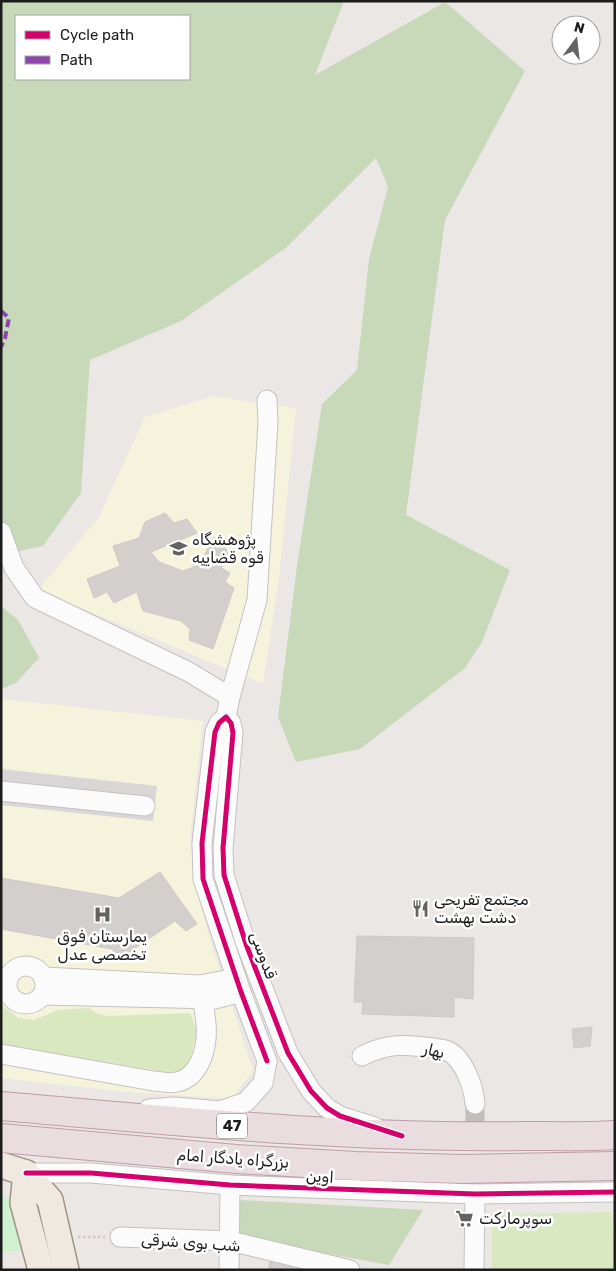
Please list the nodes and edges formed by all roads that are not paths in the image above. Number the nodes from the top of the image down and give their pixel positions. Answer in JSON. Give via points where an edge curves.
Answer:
{"nodes":[{"id":1,"x":267,"y":400,"type":"dead end"},
{"id":2,"x":1,"y":532,"type":"edge"},
{"id":3,"x":230,"y":697,"type":"junction"},
{"id":4,"x":226,"y":717,"type":"junction"},
{"id":5,"x":1,"y":791,"type":"edge"},
{"id":6,"x":145,"y":806,"type":"dead end"},
{"id":7,"x":238,"y":985,"type":"junction"},
{"id":8,"x":43,"y":986,"type":"dead end"},
{"id":9,"x":201,"y":992,"type":"junction"},
{"id":10,"x":288,"y":1053,"type":"junction"},
{"id":11,"x":1,"y":1054,"type":"edge"},
{"id":12,"x":362,"y":1056,"type":"dead end"},
{"id":13,"x":267,"y":1061,"type":"junction"},
{"id":14,"x":1,"y":1093,"type":"edge"},
{"id":15,"x":475,"y":1104,"type":"tunnel mouth"},
{"id":16,"x":1,"y":1106,"type":"edge"},
{"id":17,"x":62,"y":1111,"type":"junction"},
{"id":18,"x":112,"y":1116,"type":"junction"},
{"id":19,"x":615,"y":1135,"type":"edge"},
{"id":20,"x":402,"y":1136,"type":"junction"},
{"id":21,"x":1,"y":1138,"type":"edge"},
{"id":22,"x":1,"y":1165,"type":"edge"},
{"id":23,"x":615,"y":1166,"type":"edge"},
{"id":24,"x":26,"y":1173,"type":"junction"},
{"id":25,"x":230,"y":1185,"type":"junction"},
{"id":26,"x":1,"y":1186,"type":"edge"},
{"id":27,"x":615,"y":1192,"type":"edge"},
{"id":28,"x":475,"y":1194,"type":"junction"},
{"id":29,"x":120,"y":1237,"type":"road end"},
{"id":30,"x":230,"y":1242,"type":"junction"},
{"id":31,"x":41,"y":1270,"type":"edge"},
{"id":32,"x":66,"y":1270,"type":"edge"},
{"id":33,"x":229,"y":1270,"type":"edge"},
{"id":34,"x":350,"y":1270,"type":"edge"},
{"id":35,"x":474,"y":1270,"type":"edge"}],
"edges":[{"from":1,"to":3,"type":"street","via":[[257,600]]},
{"from":2,"to":3,"type":"street","via":[[14,568],[35,598],[189,672]]},
{"from":3,"to":4,"type":"street"},
{"from":4,"to":7,"type":"street","via":[[215,732],[202,843],[203,879]]},
{"from":4,"to":10,"type":"street","name":"قدوسی","via":[[233,733],[224,875],[246,944]]},
{"from":5,"to":6,"type":"street"},
{"from":7,"to":9,"type":"street"},
{"from":7,"to":13,"type":"street"},
{"from":8,"to":9,"type":"street"},
{"from":9,"to":11,"type":"street","via":[[206,1025],[204,1048],[198,1067],[177,1082],[154,1081]]},
{"from":10,"to":13,"type":"street"},
{"from":10,"to":20,"type":"street","name":"قدوسی","via":[[311,1091],[327,1108],[340,1116]]},
{"from":12,"to":15,"type":"street","name":"بهار","via":[[378,1048],[406,1044],[448,1050],[463,1065]]},
{"from":13,"to":18,"type":"street","via":[[263,1083],[246,1102],[220,1111],[174,1107],[140,1109]]},
{"from":14,"to":17,"type":"highway"},
{"from":16,"to":17,"type":"highway","name":"بزرگراه یادگار امام","number":"47"},
{"from":17,"to":18,"type":"highway","name":"بزرگراه یادگار امام","number":"47"},
{"from":18,"to":20,"type":"highway","name":"بزرگراه یادگار امام","number":"47"},
{"from":19,"to":20,"type":"highway","name":"بزرگراه یادگار امام","number":"47"},
{"from":21,"to":23,"type":"highway","name":"بزرگراه یادگار امام","number":"47","via":[[356,1166],[462,1169]]},
{"from":22,"to":24,"type":"main road","name":"اوین"},
{"from":24,"to":25,"type":"street","name":"اوین","via":[[90,1173]]},
{"from":24,"to":26,"type":"main road","name":"اوین"},
{"from":24,"to":31,"type":"main road","via":[[23,1203]]},
{"from":24,"to":32,"type":"main road","via":[[50,1200]]},
{"from":25,"to":28,"type":"street","name":"اوین"},
{"from":25,"to":30,"type":"street"},
{"from":27,"to":28,"type":"street","name":"اوین"},
{"from":28,"to":35,"type":"street"},
{"from":29,"to":30,"type":"street","name":"شب بوی شرقی"},
{"from":30,"to":33,"type":"street"},
{"from":30,"to":34,"type":"street","name":"شب بوی شرقی"}]}
